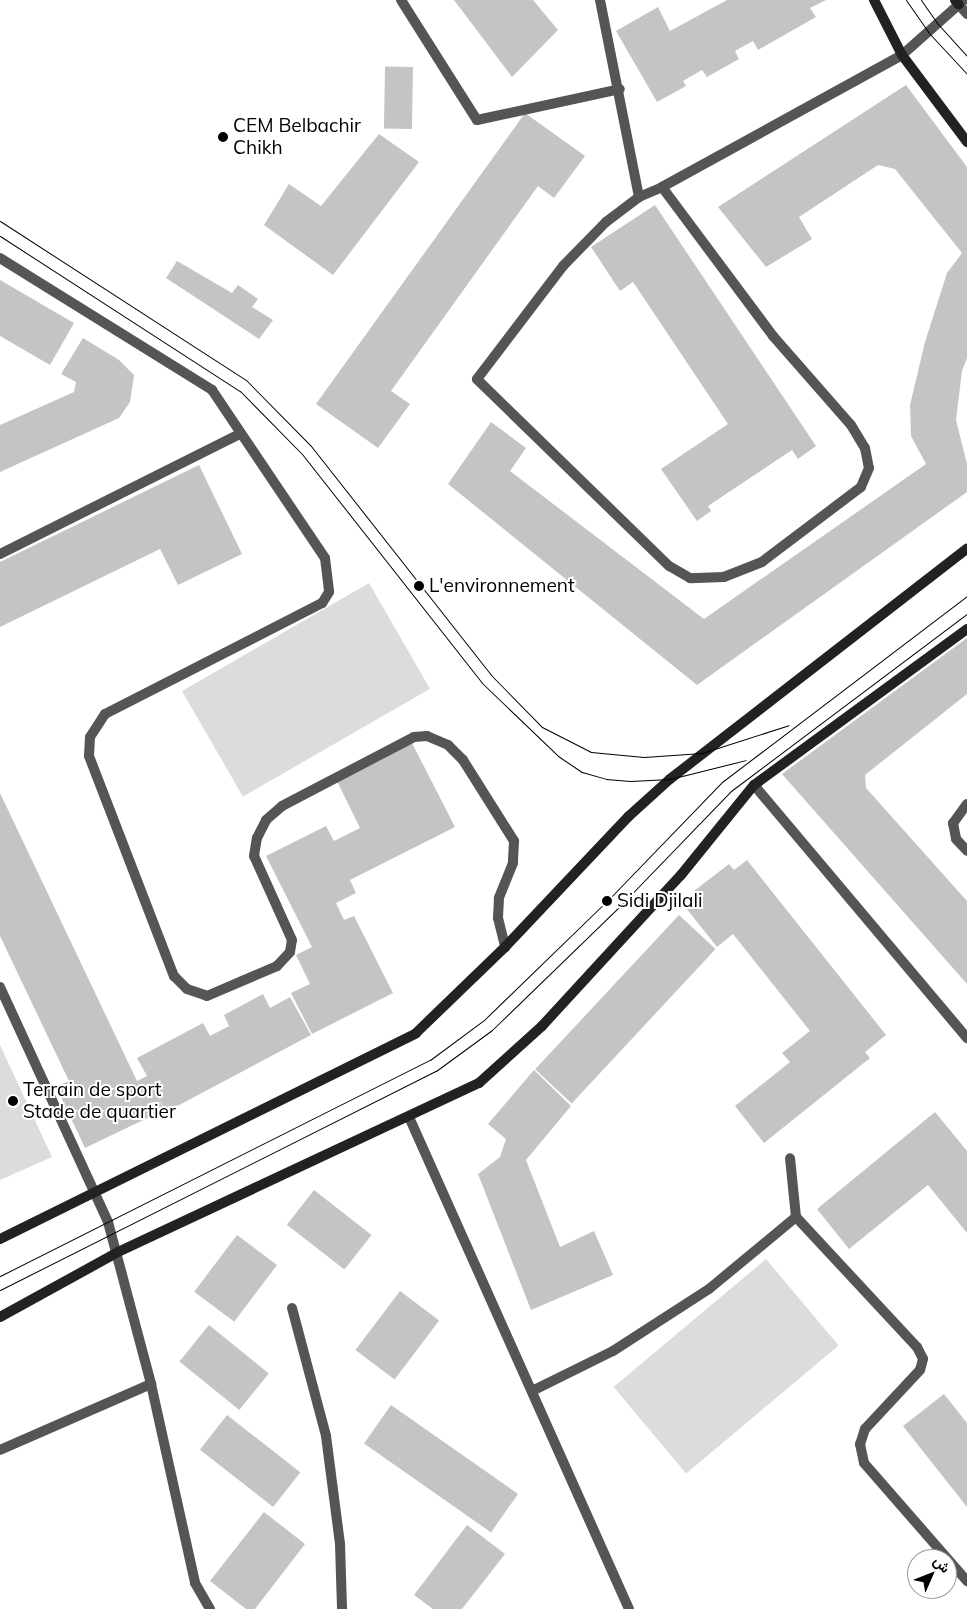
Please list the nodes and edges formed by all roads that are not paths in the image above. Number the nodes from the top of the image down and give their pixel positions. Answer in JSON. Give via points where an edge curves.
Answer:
{"nodes":[{"id":1,"x":401,"y":0,"type":"edge"},
{"id":2,"x":600,"y":0,"type":"edge"},
{"id":3,"x":874,"y":0,"type":"edge"},
{"id":4,"x":959,"y":2,"type":"edge"},
{"id":5,"x":967,"y":14,"type":"edge"},
{"id":6,"x":902,"y":55,"type":"junction"},
{"id":7,"x":620,"y":89,"type":"junction"},
{"id":8,"x":967,"y":142,"type":"edge"},
{"id":9,"x":662,"y":187,"type":"junction"},
{"id":10,"x":639,"y":197,"type":"junction"},
{"id":11,"x":0,"y":258,"type":"edge"},
{"id":12,"x":240,"y":434,"type":"junction"},
{"id":13,"x":967,"y":549,"type":"edge"},
{"id":14,"x":0,"y":554,"type":"edge"},
{"id":15,"x":967,"y":629,"type":"edge"},
{"id":16,"x":754,"y":785,"type":"junction"},
{"id":17,"x":967,"y":804,"type":"edge"},
{"id":18,"x":967,"y":851,"type":"edge"},
{"id":19,"x":505,"y":947,"type":"junction"},
{"id":20,"x":0,"y":988,"type":"edge"},
{"id":21,"x":967,"y":1038,"type":"edge"},
{"id":22,"x":409,"y":1117,"type":"junction"},
{"id":23,"x":790,"y":1158,"type":"dead end"},
{"id":24,"x":95,"y":1192,"type":"junction"},
{"id":25,"x":796,"y":1217,"type":"junction"},
{"id":26,"x":0,"y":1239,"type":"edge"},
{"id":27,"x":118,"y":1252,"type":"junction"},
{"id":28,"x":292,"y":1308,"type":"dead end"},
{"id":29,"x":0,"y":1317,"type":"edge"},
{"id":30,"x":151,"y":1384,"type":"junction"},
{"id":31,"x":532,"y":1391,"type":"junction"},
{"id":32,"x":0,"y":1450,"type":"edge"},
{"id":33,"x":967,"y":1581,"type":"edge"},
{"id":34,"x":210,"y":1609,"type":"edge"},
{"id":35,"x":342,"y":1609,"type":"edge"},
{"id":36,"x":629,"y":1609,"type":"edge"}],
"edges":[{"from":1,"to":7,"type":"street","via":[[477,120]]},
{"from":2,"to":7,"type":"street"},
{"from":3,"to":6,"type":"main road"},
{"from":4,"to":5,"type":"street"},
{"from":4,"to":6,"type":"street"},
{"from":6,"to":8,"type":"main road"},
{"from":6,"to":9,"type":"street"},
{"from":7,"to":10,"type":"street"},
{"from":9,"to":10,"type":"street"},
{"from":9,"to":10,"type":"street","via":[[773,336],[851,425],[865,448],[869,468],[860,487],[762,562],[724,577],[690,578],[670,566],[477,379],[563,266],[606,222]]},
{"from":11,"to":12,"type":"street","via":[[212,390]]},
{"from":12,"to":14,"type":"street"},
{"from":12,"to":19,"type":"street","via":[[326,558],[329,592],[322,603],[105,714],[90,737],[88,756],[174,976],[187,989],[207,996],[277,966],[290,952],[292,940],[254,856],[257,838],[266,820],[282,806],[414,737],[427,736],[448,745],[464,760],[514,841],[513,863],[498,908]]},
{"from":13,"to":19,"type":"main road","via":[[670,779],[630,816]]},
{"from":15,"to":16,"type":"main road"},
{"from":16,"to":21,"type":"street"},
{"from":16,"to":22,"type":"main road","via":[[681,875],[542,1026],[479,1083]]},
{"from":17,"to":18,"type":"street","via":[[953,823],[956,839]]},
{"from":19,"to":24,"type":"main road","via":[[416,1033]]},
{"from":20,"to":24,"type":"street"},
{"from":22,"to":27,"type":"main road"},
{"from":22,"to":31,"type":"street"},
{"from":23,"to":25,"type":"street"},
{"from":24,"to":26,"type":"main road"},
{"from":24,"to":27,"type":"street"},
{"from":25,"to":31,"type":"street","via":[[709,1289],[613,1351]]},
{"from":25,"to":33,"type":"street","via":[[917,1347],[923,1359],[920,1370],[865,1429],[860,1444],[864,1463]]},
{"from":27,"to":29,"type":"main road"},
{"from":27,"to":30,"type":"street"},
{"from":28,"to":35,"type":"street","via":[[326,1436],[340,1544]]},
{"from":30,"to":32,"type":"street"},
{"from":30,"to":34,"type":"street","via":[[195,1583]]},
{"from":31,"to":36,"type":"street"}]}
